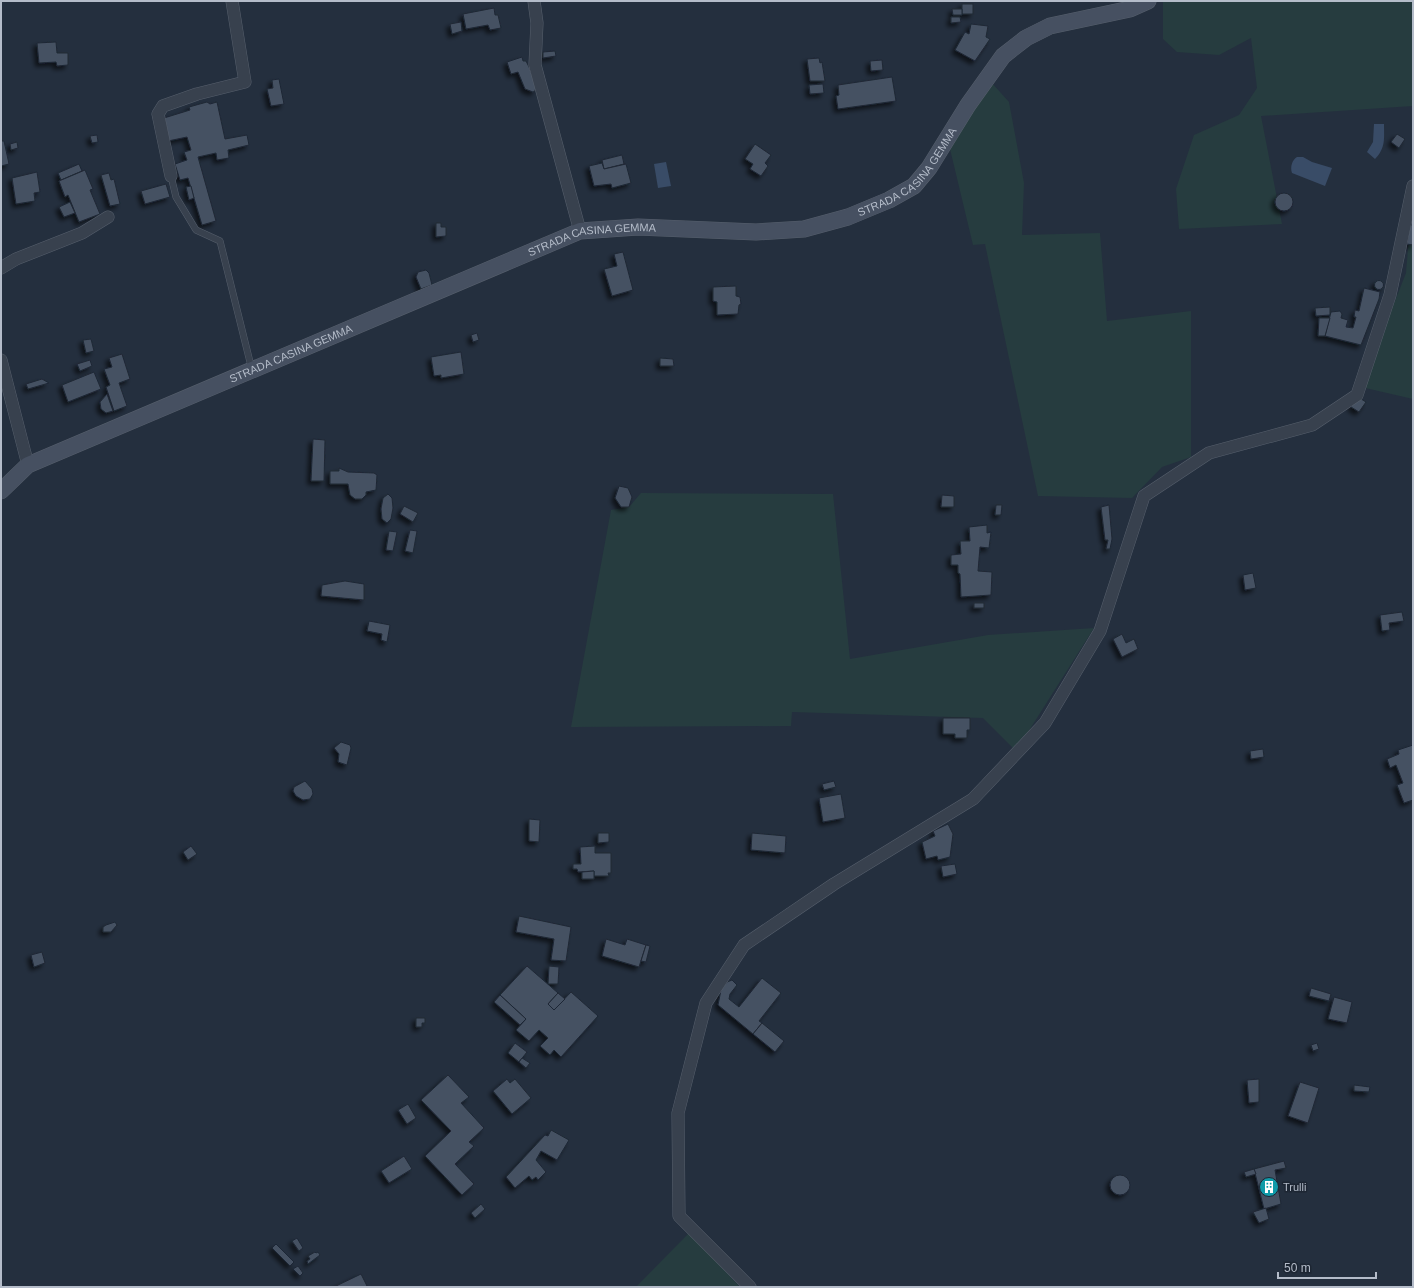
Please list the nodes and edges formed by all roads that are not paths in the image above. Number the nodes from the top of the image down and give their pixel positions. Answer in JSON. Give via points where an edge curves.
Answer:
{"nodes":[{"id":1,"x":232,"y":1,"type":"edge"},
{"id":2,"x":534,"y":1,"type":"edge"},
{"id":3,"x":1148,"y":1,"type":"edge"},
{"id":4,"x":170,"y":176,"type":"joint"},
{"id":5,"x":1413,"y":186,"type":"edge"},
{"id":6,"x":108,"y":218,"type":"dead end"},
{"id":7,"x":580,"y":231,"type":"junction"},
{"id":8,"x":1,"y":268,"type":"edge"},
{"id":9,"x":1,"y":360,"type":"edge"},
{"id":10,"x":252,"y":370,"type":"junction"},
{"id":11,"x":28,"y":465,"type":"junction"},
{"id":12,"x":1,"y":491,"type":"edge"},
{"id":13,"x":750,"y":1287,"type":"edge"}],
"edges":[{"from":1,"to":4,"type":"street","via":[[245,82],[163,106],[158,114]]},
{"from":2,"to":7,"type":"street","via":[[535,65]]},
{"from":3,"to":7,"type":"street","name":"STRADA CASINA GEMMA","via":[[1130,9],[1050,26],[1026,38],[1003,56],[968,105],[929,168],[914,186],[889,200],[848,217],[804,229],[756,232],[638,227]]},
{"from":4,"to":10,"type":"lane","via":[[176,197],[196,230],[220,241]]},
{"from":5,"to":13,"type":"street","via":[[1390,295],[1356,395],[1312,425],[1209,453],[1144,496],[1100,631],[1045,723],[973,799],[834,884],[744,945],[706,1003],[678,1113],[680,1216]]},
{"from":6,"to":8,"type":"street"},
{"from":7,"to":10,"type":"street","name":"STRADA CASINA GEMMA"},
{"from":9,"to":11,"type":"street"},
{"from":10,"to":11,"type":"street","name":"STRADA CASINA GEMMA"},
{"from":11,"to":12,"type":"street","name":"STRADA CASINA GEMMA"}]}
